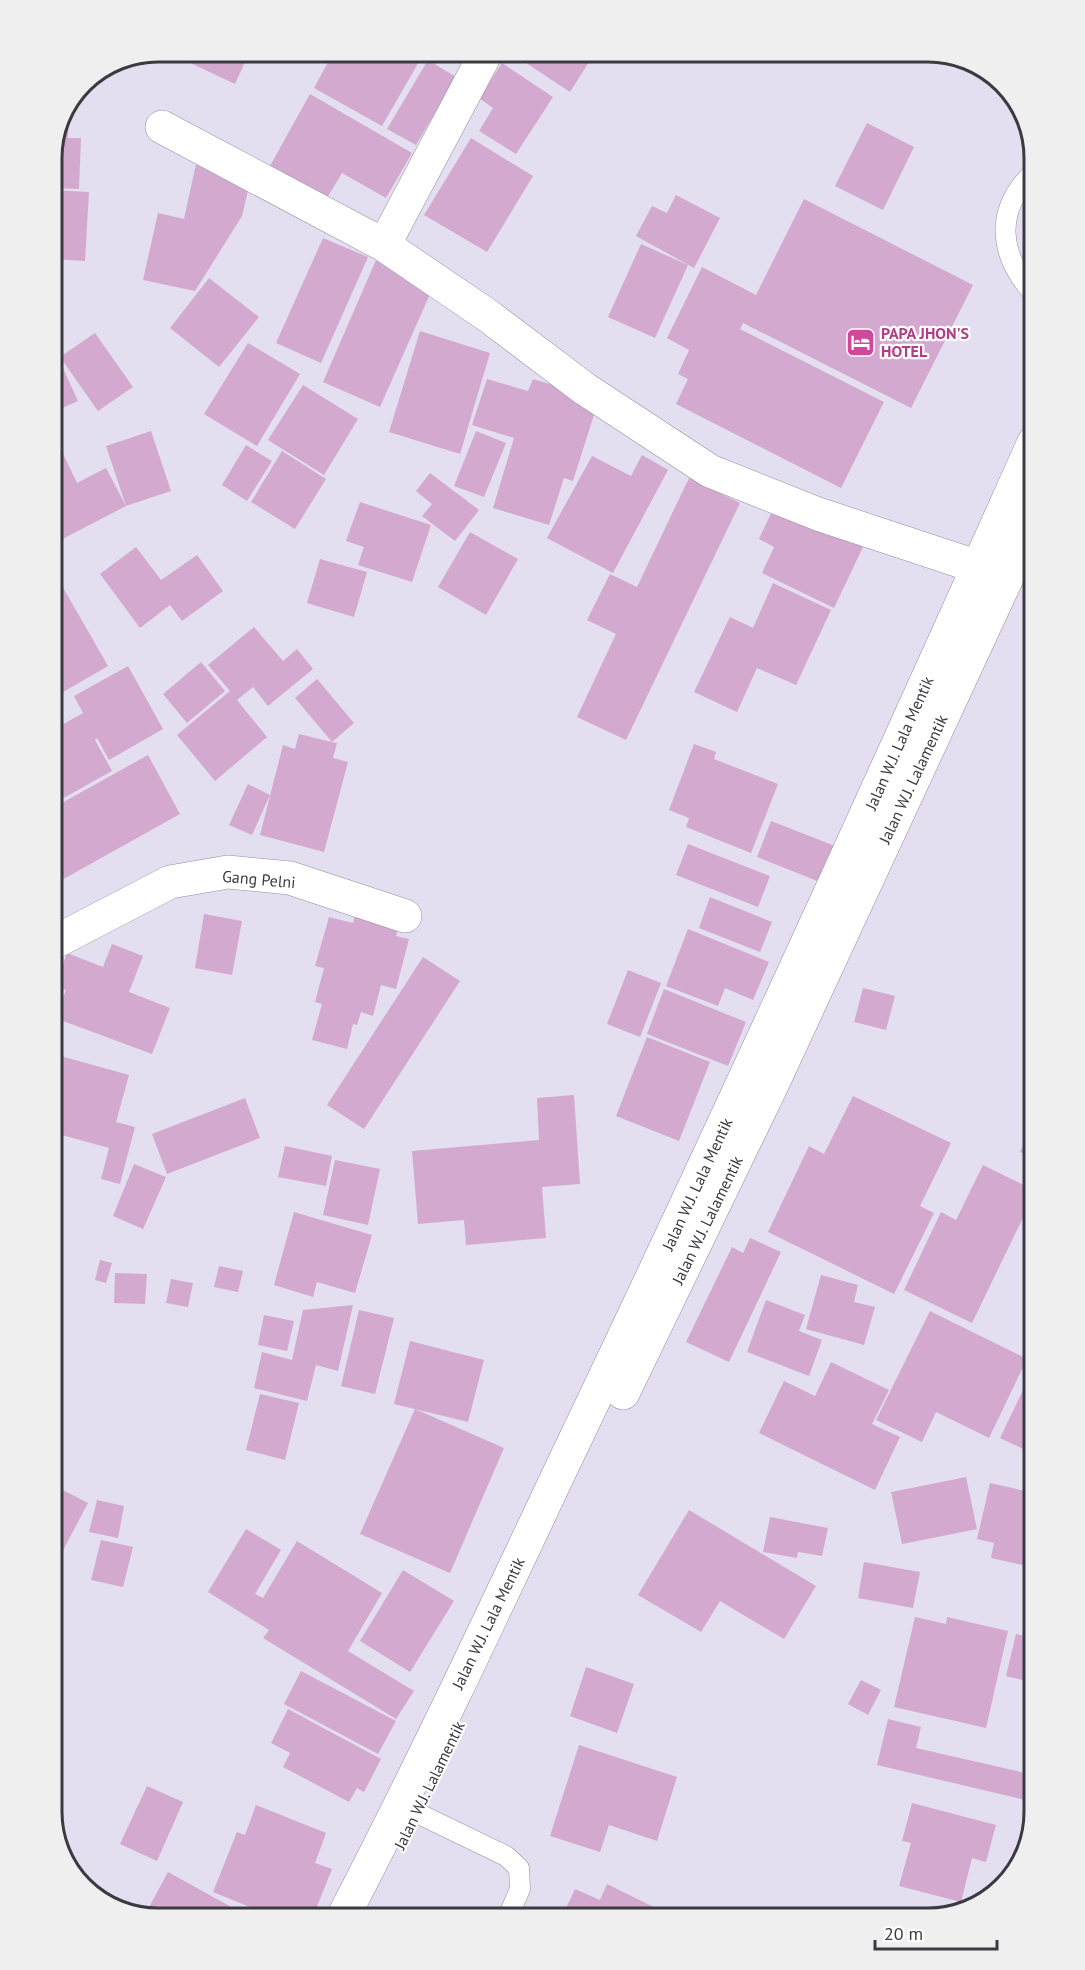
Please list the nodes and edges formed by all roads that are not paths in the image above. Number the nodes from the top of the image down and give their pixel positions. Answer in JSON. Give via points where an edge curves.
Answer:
{"nodes":[{"id":1,"x":481,"y":62,"type":"edge"},
{"id":2,"x":162,"y":127,"type":"dead end"},
{"id":3,"x":1024,"y":181,"type":"edge"},
{"id":4,"x":384,"y":245,"type":"junction"},
{"id":5,"x":1024,"y":283,"type":"edge"},
{"id":6,"x":1024,"y":473,"type":"edge"},
{"id":7,"x":1024,"y":526,"type":"edge"},
{"id":8,"x":992,"y":573,"type":"junction"},
{"id":9,"x":405,"y":916,"type":"dead end"},
{"id":10,"x":62,"y":938,"type":"edge"},
{"id":11,"x":409,"y":1807,"type":"junction"},
{"id":12,"x":349,"y":1908,"type":"edge"},
{"id":13,"x":366,"y":1908,"type":"edge"},
{"id":14,"x":512,"y":1908,"type":"edge"}],
"edges":[{"from":1,"to":4,"type":"main road"},
{"from":2,"to":4,"type":"main road"},
{"from":3,"to":5,"type":"lane","via":[[1005,217],[1006,248]]},
{"from":4,"to":8,"type":"main road","via":[[487,315],[585,389],[710,471],[818,514]]},
{"from":6,"to":8,"type":"main road","name":"Jalan W.J. Lala Mentik"},
{"from":7,"to":8,"type":"main road"},
{"from":8,"to":11,"type":"main road","name":"Jalan W.J. Lala Mentik","via":[[781,1004]]},
{"from":9,"to":10,"type":"main road","name":"Gang Pelni","via":[[290,878],[228,872],[170,882]]},
{"from":11,"to":12,"type":"main road","name":"Jalan W.J. Lala Mentik"},
{"from":11,"to":13,"type":"main road","name":"Jalan W.J. Lalamentik"},
{"from":11,"to":14,"type":"lane","via":[[506,1856],[519,1868],[520,1889]]}]}
